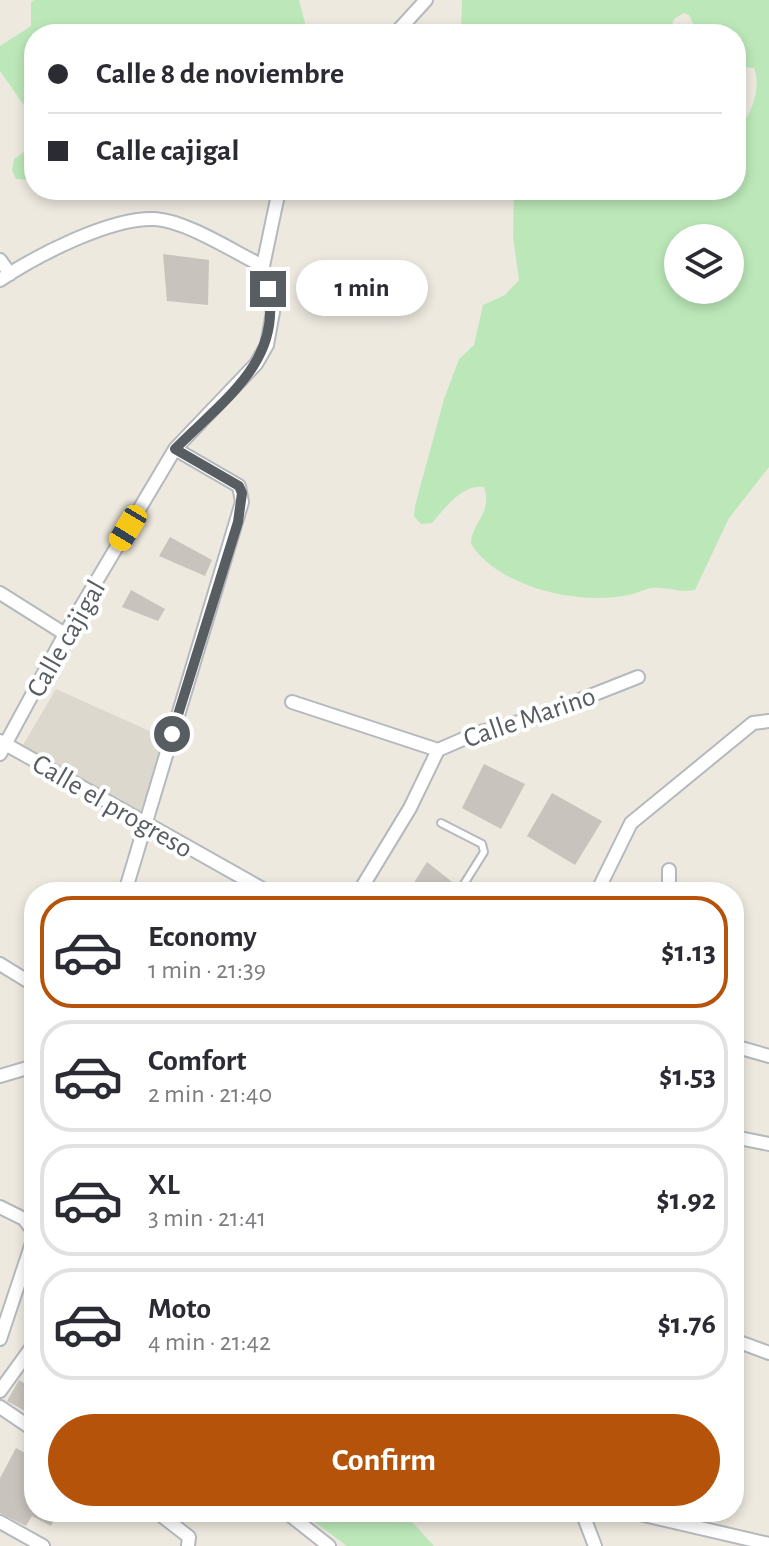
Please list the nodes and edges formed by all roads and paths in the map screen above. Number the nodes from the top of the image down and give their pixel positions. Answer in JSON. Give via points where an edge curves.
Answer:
{"nodes":[{"id":1,"x":426,"y":0,"type":"edge"},
{"id":2,"x":404,"y":24,"type":"edge"},
{"id":3,"x":277,"y":200,"type":"edge"},
{"id":4,"x":0,"y":260,"type":"edge"},
{"id":5,"x":263,"y":266,"type":"junction"},
{"id":6,"x":5,"y":277,"type":"edge"},
{"id":7,"x":175,"y":449,"type":"junction"},
{"id":8,"x":0,"y":593,"type":"edge"},
{"id":9,"x":65,"y":634,"type":"junction"},
{"id":10,"x":638,"y":677,"type":"dead end"},
{"id":11,"x":292,"y":702,"type":"dead end"},
{"id":12,"x":769,"y":721,"type":"edge"},
{"id":13,"x":2,"y":746,"type":"edge"},
{"id":14,"x":438,"y":750,"type":"junction"},
{"id":15,"x":441,"y":823,"type":"dead end"},
{"id":16,"x":144,"y":825,"type":"junction"},
{"id":17,"x":669,"y":870,"type":"dead end"},
{"id":18,"x":128,"y":882,"type":"edge"},
{"id":19,"x":249,"y":882,"type":"edge"},
{"id":20,"x":365,"y":882,"type":"edge"},
{"id":21,"x":465,"y":882,"type":"edge"},
{"id":22,"x":602,"y":882,"type":"edge"},
{"id":23,"x":669,"y":882,"type":"edge"},
{"id":24,"x":0,"y":964,"type":"edge"},
{"id":25,"x":24,"y":979,"type":"edge"},
{"id":26,"x":744,"y":1049,"type":"edge"},
{"id":27,"x":769,"y":1056,"type":"edge"},
{"id":28,"x":24,"y":1069,"type":"edge"},
{"id":29,"x":0,"y":1076,"type":"edge"},
{"id":30,"x":744,"y":1139,"type":"edge"},
{"id":31,"x":769,"y":1144,"type":"edge"},
{"id":32,"x":0,"y":1207,"type":"edge"},
{"id":33,"x":24,"y":1219,"type":"edge"},
{"id":34,"x":24,"y":1261,"type":"edge"},
{"id":35,"x":3,"y":1317,"type":"edge"},
{"id":36,"x":0,"y":1339,"type":"edge"},
{"id":37,"x":744,"y":1344,"type":"edge"},
{"id":38,"x":769,"y":1353,"type":"edge"},
{"id":39,"x":24,"y":1358,"type":"edge"},
{"id":40,"x":0,"y":1391,"type":"edge"},
{"id":41,"x":0,"y":1407,"type":"edge"},
{"id":42,"x":24,"y":1423,"type":"edge"},
{"id":43,"x":0,"y":1522,"type":"edge"},
{"id":44,"x":173,"y":1522,"type":"edge"},
{"id":45,"x":299,"y":1522,"type":"edge"},
{"id":46,"x":586,"y":1522,"type":"edge"},
{"id":47,"x":666,"y":1522,"type":"edge"},
{"id":48,"x":733,"y":1541,"type":"edge"},
{"id":49,"x":769,"y":1544,"type":"edge"},
{"id":50,"x":43,"y":1546,"type":"edge"},
{"id":51,"x":188,"y":1546,"type":"edge"},
{"id":52,"x":329,"y":1546,"type":"edge"},
{"id":53,"x":595,"y":1546,"type":"edge"}],
"edges":[{"from":1,"to":2,"type":"street"},
{"from":3,"to":5,"type":"street","name":"Calle cajigal"},
{"from":4,"to":6,"type":"street"},
{"from":5,"to":6,"type":"street","via":[[155,219],[51,248]]},
{"from":5,"to":7,"type":"street","name":"Calle cajigal","via":[[273,312],[267,345],[256,364]]},
{"from":7,"to":9,"type":"street","name":"Calle cajigal"},
{"from":7,"to":16,"type":"street","via":[[239,486],[242,502]]},
{"from":8,"to":9,"type":"street"},
{"from":9,"to":13,"type":"street","name":"Calle cajigal"},
{"from":10,"to":14,"type":"street","name":"Calle Marino"},
{"from":11,"to":14,"type":"street"},
{"from":12,"to":22,"type":"street","via":[[753,723],[647,807],[631,823]]},
{"from":13,"to":16,"type":"street","name":"Calle el progreso"},
{"from":14,"to":20,"type":"street","name":"Calle Marino"},
{"from":15,"to":21,"type":"lane","via":[[482,844],[484,852]]},
{"from":16,"to":18,"type":"street"},
{"from":16,"to":19,"type":"street","name":"Calle el progreso"},
{"from":17,"to":23,"type":"street"},
{"from":24,"to":25,"type":"street"},
{"from":26,"to":27,"type":"street"},
{"from":28,"to":29,"type":"street"},
{"from":30,"to":31,"type":"street"},
{"from":32,"to":33,"type":"street"},
{"from":34,"to":35,"type":"street"},
{"from":35,"to":36,"type":"street"},
{"from":37,"to":38,"type":"street"},
{"from":39,"to":40,"type":"street"},
{"from":41,"to":42,"type":"street"},
{"from":43,"to":50,"type":"street"},
{"from":44,"to":51,"type":"street","via":[[185,1530]]},
{"from":45,"to":52,"type":"street"},
{"from":46,"to":53,"type":"street"},
{"from":47,"to":48,"type":"street"},
{"from":48,"to":49,"type":"street"}]}
